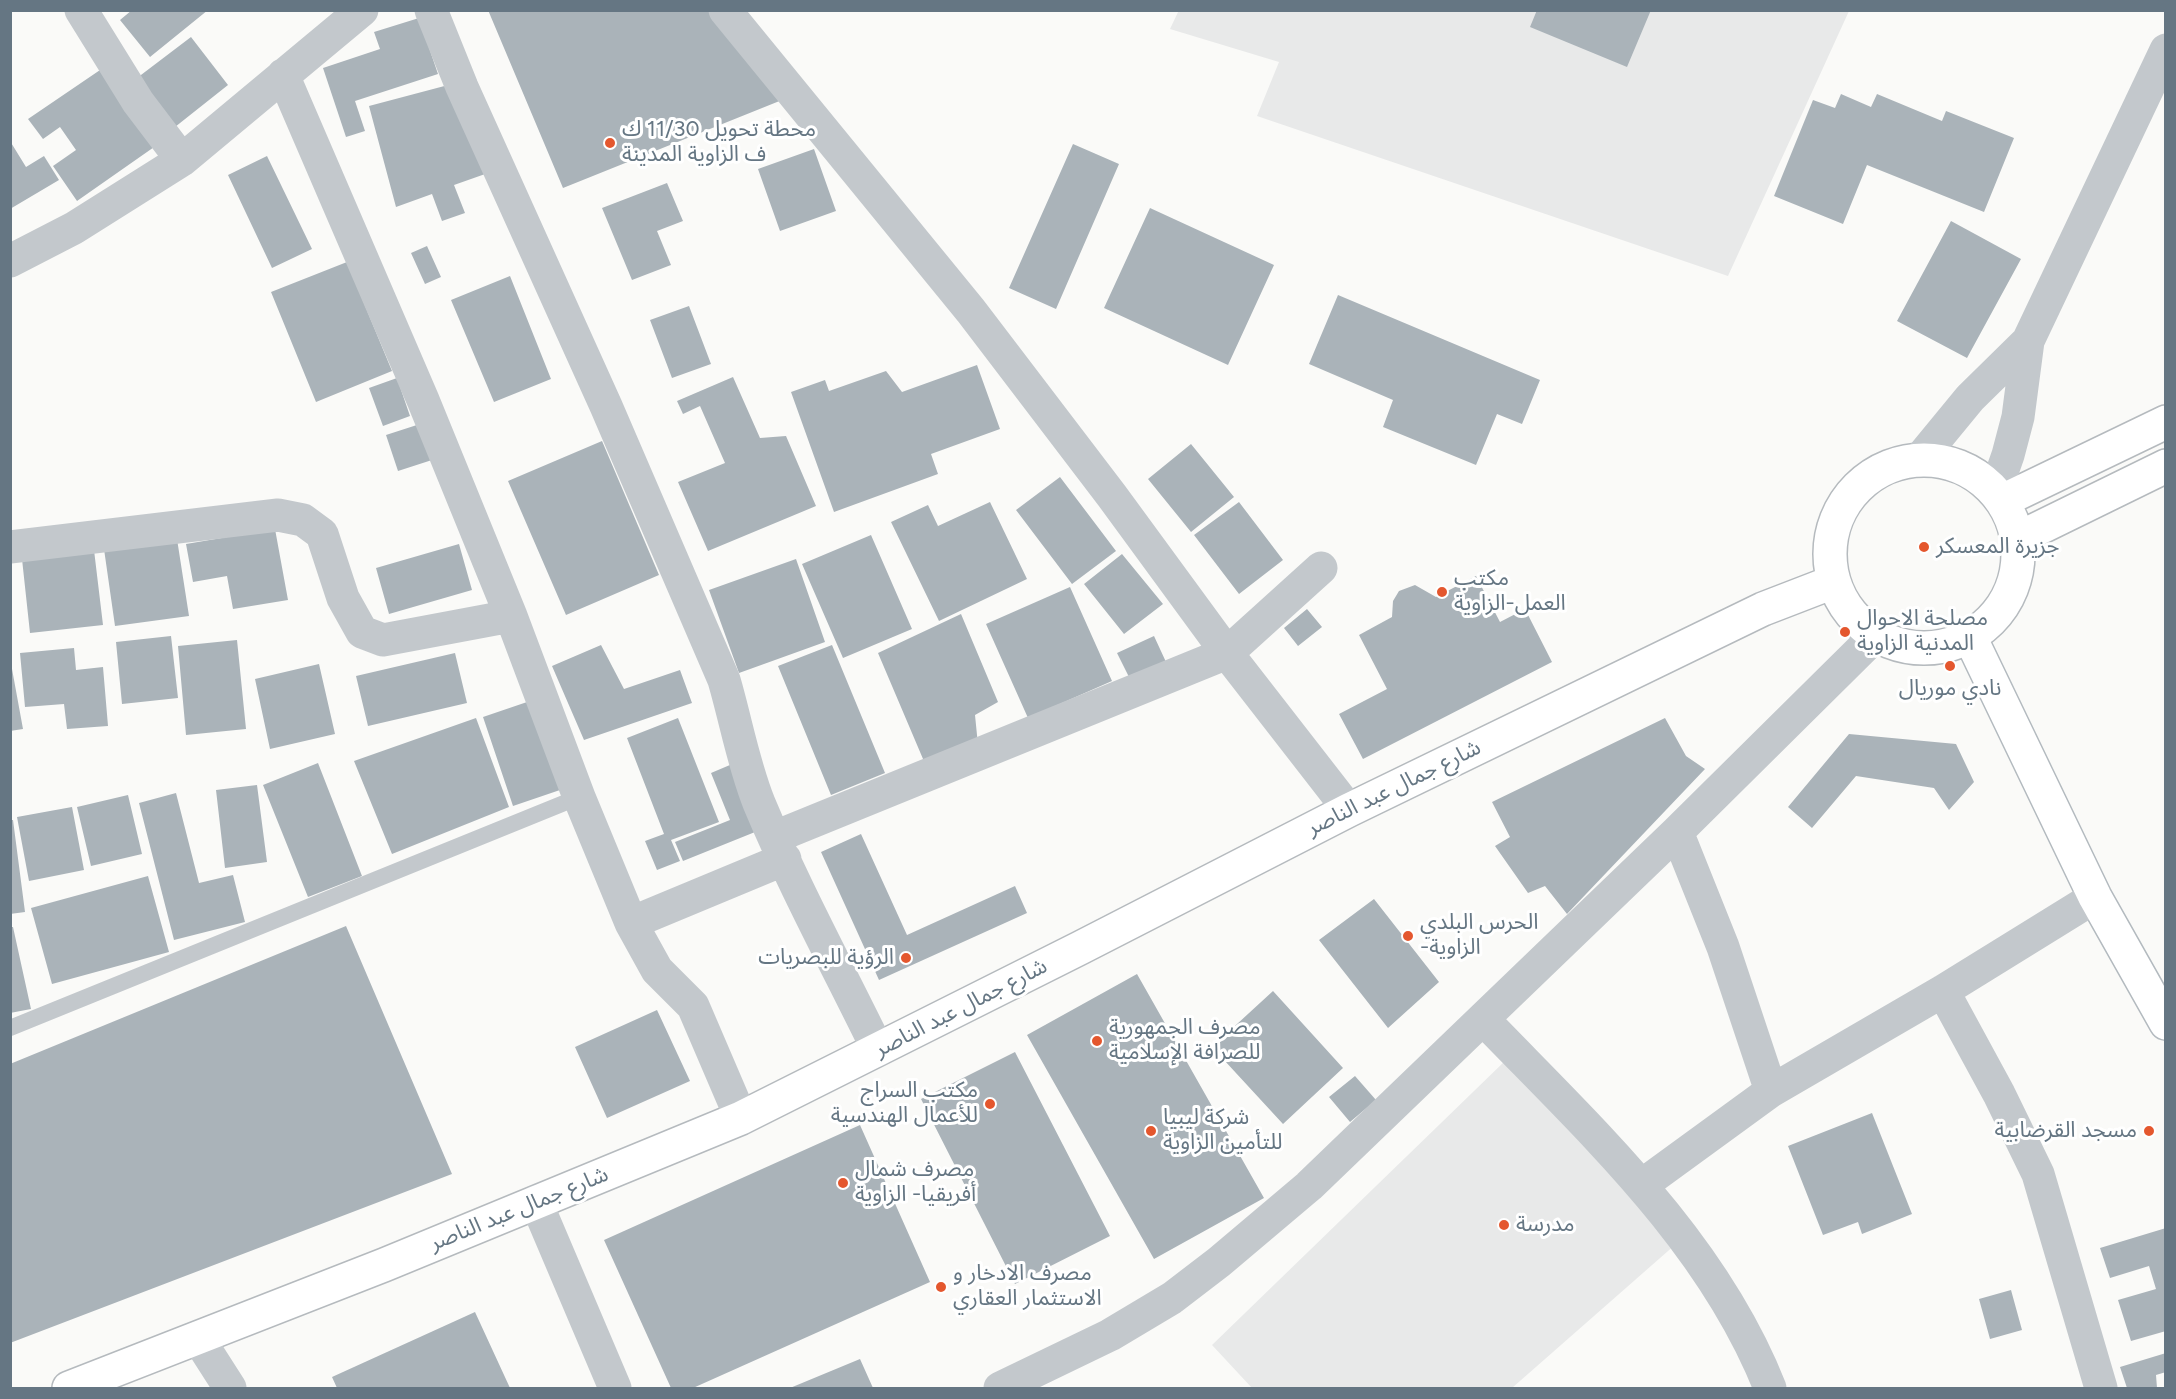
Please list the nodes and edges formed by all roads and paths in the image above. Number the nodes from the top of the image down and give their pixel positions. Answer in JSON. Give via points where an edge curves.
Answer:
{"nodes":[{"id":1,"x":81,"y":10,"type":"edge"},
{"id":2,"x":362,"y":10,"type":"edge"},
{"id":3,"x":430,"y":10,"type":"edge"},
{"id":4,"x":725,"y":10,"type":"edge"},
{"id":5,"x":2166,"y":50,"type":"edge"},
{"id":6,"x":283,"y":75,"type":"junction"},
{"id":7,"x":182,"y":160,"type":"junction"},
{"id":8,"x":10,"y":261,"type":"edge"},
{"id":9,"x":2028,"y":341,"type":"junction"},
{"id":10,"x":2166,"y":422,"type":"edge"},
{"id":11,"x":1919,"y":460,"type":"junction"},
{"id":12,"x":2166,"y":466,"type":"edge"},
{"id":13,"x":1999,"y":497,"type":"junction"},
{"id":14,"x":2017,"y":539,"type":"junction"},
{"id":15,"x":10,"y":547,"type":"edge"},
{"id":16,"x":1321,"y":568,"type":"dead end"},
{"id":17,"x":1833,"y":582,"type":"junction"},
{"id":18,"x":511,"y":616,"type":"junction"},
{"id":19,"x":1875,"y":636,"type":"junction"},
{"id":20,"x":1970,"y":637,"type":"junction"},
{"id":21,"x":1227,"y":653,"type":"junction"},
{"id":22,"x":579,"y":797,"type":"junction"},
{"id":23,"x":1349,"y":810,"type":"junction"},
{"id":24,"x":1677,"y":832,"type":"junction"},
{"id":25,"x":780,"y":848,"type":"junction"},
{"id":26,"x":2095,"y":897,"type":"junction"},
{"id":27,"x":631,"y":923,"type":"junction"},
{"id":28,"x":1943,"y":991,"type":"junction"},
{"id":29,"x":1484,"y":1019,"type":"junction"},
{"id":30,"x":2166,"y":1023,"type":"edge"},
{"id":31,"x":10,"y":1028,"type":"edge"},
{"id":32,"x":878,"y":1050,"type":"junction"},
{"id":33,"x":1771,"y":1091,"type":"junction"},
{"id":34,"x":741,"y":1118,"type":"junction"},
{"id":35,"x":1642,"y":1185,"type":"junction"},
{"id":36,"x":536,"y":1202,"type":"junction"},
{"id":37,"x":198,"y":1338,"type":"junction"},
{"id":38,"x":69,"y":1389,"type":"edge"},
{"id":39,"x":230,"y":1389,"type":"edge"},
{"id":40,"x":615,"y":1389,"type":"edge"},
{"id":41,"x":1000,"y":1389,"type":"edge"},
{"id":42,"x":1770,"y":1389,"type":"edge"},
{"id":43,"x":2101,"y":1389,"type":"edge"}],
"edges":[{"from":1,"to":7,"type":"street","via":[[138,102]]},
{"from":2,"to":6,"type":"street"},
{"from":3,"to":25,"type":"street","via":[[724,680],[740,748]]},
{"from":4,"to":21,"type":"street","via":[[971,311]]},
{"from":5,"to":9,"type":"street"},
{"from":6,"to":7,"type":"street"},
{"from":6,"to":18,"type":"street"},
{"from":7,"to":8,"type":"street","via":[[74,228]]},
{"from":9,"to":11,"type":"street","via":[[1970,398]]},
{"from":9,"to":13,"type":"street","via":[[2018,417]]},
{"from":10,"to":13,"type":"main road"},
{"from":11,"to":13,"type":"main road","via":[[1941,461],[1961,468]]},
{"from":11,"to":17,"type":"main road","via":[[1878,472],[1846,500],[1830,540]]},
{"from":12,"to":14,"type":"main road"},
{"from":13,"to":14,"type":"main road","via":[[2012,519]]},
{"from":14,"to":20,"type":"main road","via":[[2014,585],[1989,623]]},
{"from":15,"to":18,"type":"street","via":[[278,515],[303,520],[322,534],[343,598],[362,632],[383,640]]},
{"from":16,"to":21,"type":"street"},
{"from":17,"to":19,"type":"main road","via":[[1857,622]]},
{"from":17,"to":23,"type":"main road","name":"شارع جمال عبد الناصر","via":[[1762,609]]},
{"from":18,"to":22,"type":"street"},
{"from":19,"to":20,"type":"main road","via":[[1923,649],[1948,646]]},
{"from":19,"to":24,"type":"street"},
{"from":20,"to":26,"type":"main road"},
{"from":21,"to":23,"type":"street"},
{"from":21,"to":25,"type":"street"},
{"from":22,"to":27,"type":"street"},
{"from":22,"to":31,"type":"lane"},
{"from":23,"to":32,"type":"main road","name":"شارع جمال عبد الناصر"},
{"from":24,"to":29,"type":"street"},
{"from":24,"to":33,"type":"street","via":[[1723,947]]},
{"from":25,"to":27,"type":"street"},
{"from":25,"to":32,"type":"street"},
{"from":26,"to":28,"type":"street"},
{"from":26,"to":30,"type":"main road"},
{"from":27,"to":34,"type":"street","via":[[657,970],[693,1006]]},
{"from":28,"to":33,"type":"street"},
{"from":28,"to":43,"type":"street","via":[[2038,1174]]},
{"from":29,"to":35,"type":"street"},
{"from":29,"to":41,"type":"street","via":[[1309,1186],[1191,1284],[1110,1335]]},
{"from":32,"to":34,"type":"main road","name":"شارع جمال عبد الناصر"},
{"from":33,"to":35,"type":"street"},
{"from":34,"to":36,"type":"main road","name":"شارع جمال عبد الناصر"},
{"from":35,"to":42,"type":"street","via":[[1721,1290]]},
{"from":36,"to":37,"type":"main road","name":"شارع جمال عبد الناصر"},
{"from":36,"to":40,"type":"street"},
{"from":37,"to":38,"type":"main road","name":"شارع جمال عبد الناصر"},
{"from":37,"to":39,"type":"street"}]}
